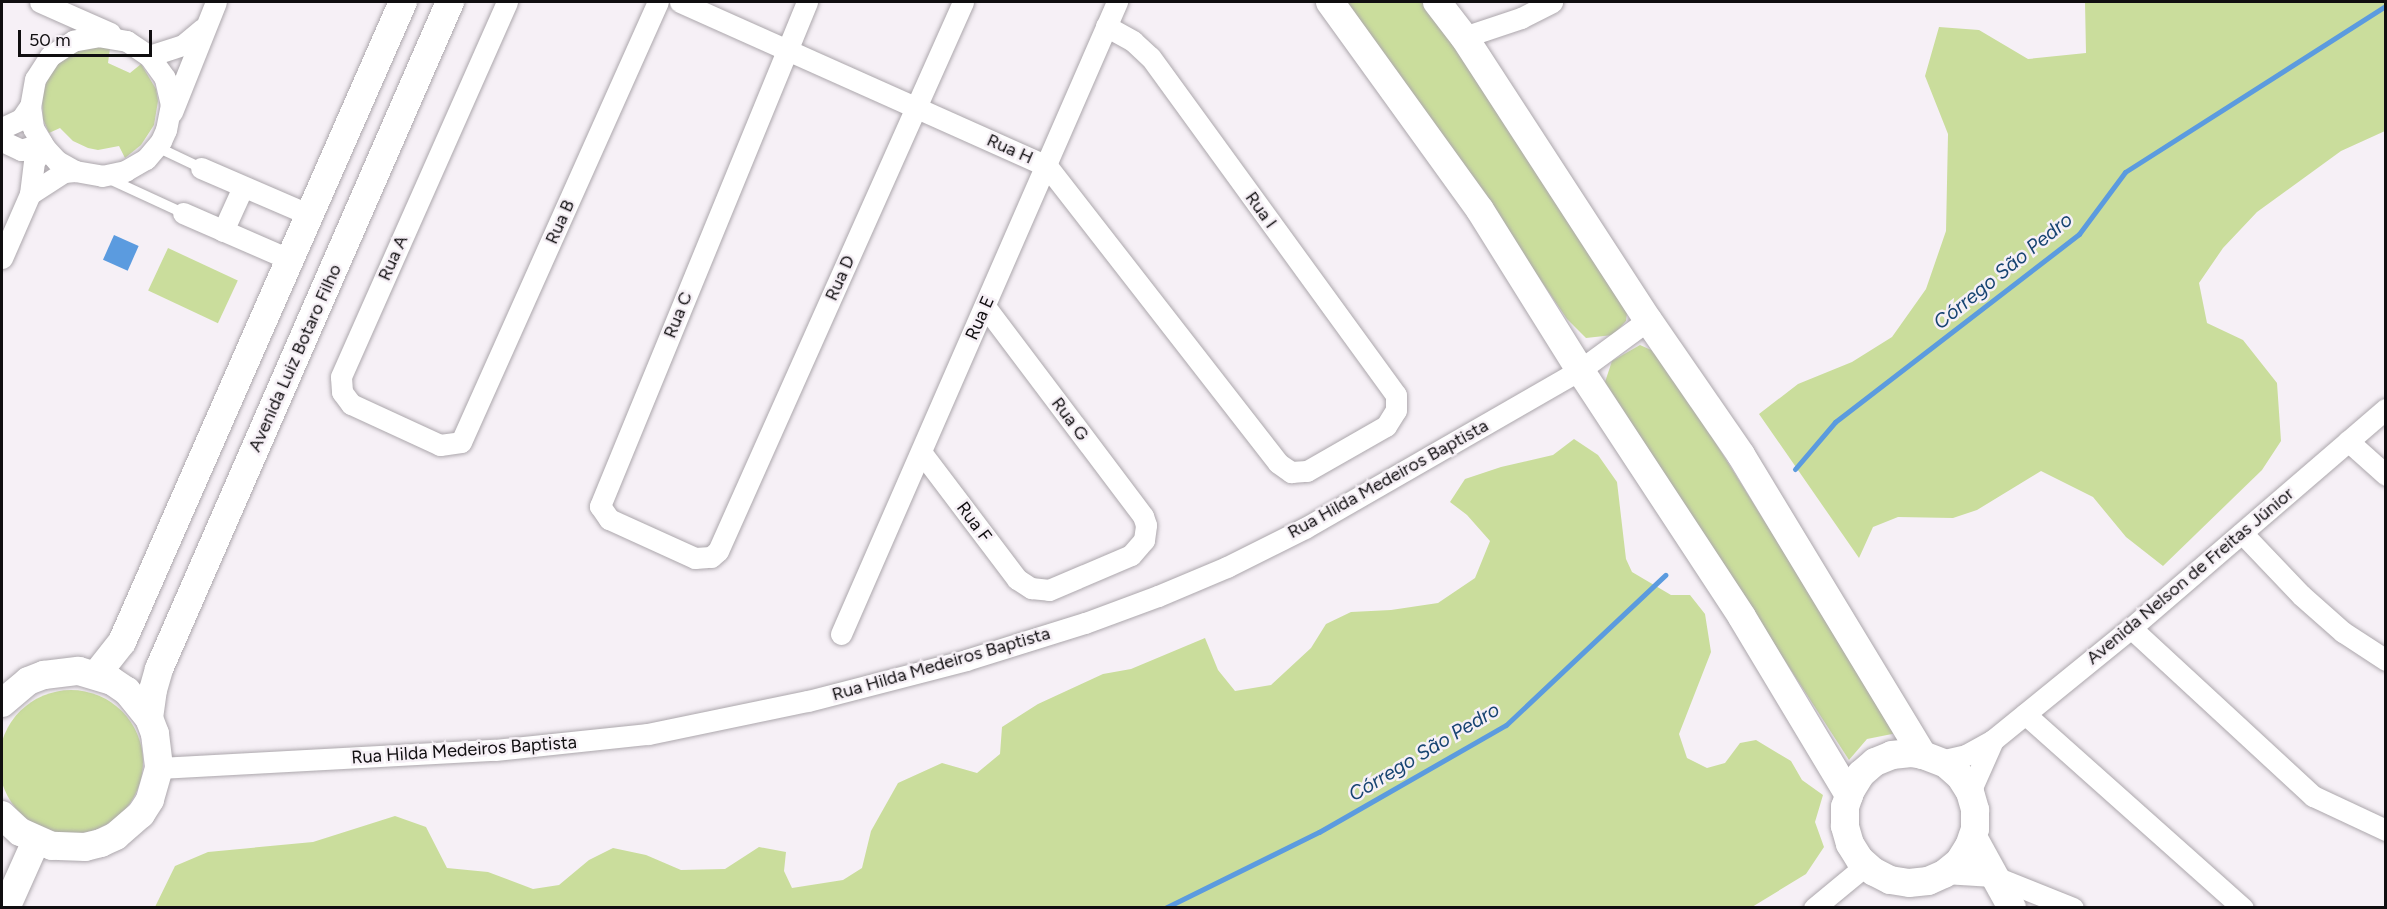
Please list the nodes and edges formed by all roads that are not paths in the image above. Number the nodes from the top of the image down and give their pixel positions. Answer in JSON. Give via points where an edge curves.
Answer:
{"nodes":[{"id":1,"x":40,"y":2,"type":"edge"},
{"id":2,"x":216,"y":2,"type":"edge"},
{"id":3,"x":403,"y":2,"type":"edge"},
{"id":4,"x":450,"y":2,"type":"edge"},
{"id":5,"x":507,"y":2,"type":"edge"},
{"id":6,"x":658,"y":2,"type":"edge"},
{"id":7,"x":680,"y":2,"type":"edge"},
{"id":8,"x":807,"y":2,"type":"edge"},
{"id":9,"x":963,"y":2,"type":"edge"},
{"id":10,"x":1118,"y":2,"type":"edge"},
{"id":11,"x":1330,"y":2,"type":"edge"},
{"id":12,"x":1437,"y":2,"type":"edge"},
{"id":13,"x":1552,"y":2,"type":"edge"},
{"id":14,"x":206,"y":24,"type":"junction"},
{"id":15,"x":1106,"y":26,"type":"junction"},
{"id":16,"x":1464,"y":37,"type":"junction"},
{"id":17,"x":127,"y":41,"type":"junction"},
{"id":18,"x":61,"y":47,"type":"junction"},
{"id":19,"x":786,"y":49,"type":"junction"},
{"id":20,"x":150,"y":56,"type":"junction"},
{"id":21,"x":30,"y":106,"type":"junction"},
{"id":22,"x":916,"y":107,"type":"junction"},
{"id":23,"x":169,"y":118,"type":"junction"},
{"id":24,"x":2,"y":128,"type":"edge"},
{"id":25,"x":2,"y":141,"type":"edge"},
{"id":26,"x":43,"y":146,"type":"junction"},
{"id":27,"x":157,"y":147,"type":"junction"},
{"id":28,"x":1047,"y":166,"type":"junction"},
{"id":29,"x":201,"y":168,"type":"joint"},
{"id":30,"x":75,"y":171,"type":"junction"},
{"id":31,"x":102,"y":176,"type":"junction"},
{"id":32,"x":243,"y":187,"type":"junction"},
{"id":33,"x":30,"y":194,"type":"junction"},
{"id":34,"x":183,"y":213,"type":"joint"},
{"id":35,"x":310,"y":215,"type":"junction"},
{"id":36,"x":223,"y":231,"type":"junction"},
{"id":37,"x":2,"y":258,"type":"edge"},
{"id":38,"x":291,"y":260,"type":"junction"},
{"id":39,"x":278,"y":289,"type":"junction"},
{"id":40,"x":317,"y":306,"type":"junction"},
{"id":41,"x":985,"y":306,"type":"junction"},
{"id":42,"x":1648,"y":321,"type":"junction"},
{"id":43,"x":1580,"y":370,"type":"junction"},
{"id":44,"x":2385,"y":409,"type":"edge"},
{"id":45,"x":2348,"y":441,"type":"junction"},
{"id":46,"x":461,"y":442,"type":"joint"},
{"id":47,"x":921,"y":452,"type":"junction"},
{"id":48,"x":1291,"y":472,"type":"joint"},
{"id":49,"x":2385,"y":475,"type":"edge"},
{"id":50,"x":2242,"y":532,"type":"junction"},
{"id":51,"x":716,"y":555,"type":"joint"},
{"id":52,"x":1031,"y":588,"type":"joint"},
{"id":53,"x":2131,"y":628,"type":"junction"},
{"id":54,"x":841,"y":634,"type":"dead end"},
{"id":55,"x":2385,"y":660,"type":"edge"},
{"id":56,"x":96,"y":675,"type":"junction"},
{"id":57,"x":2,"y":703,"type":"edge"},
{"id":58,"x":2025,"y":714,"type":"junction"},
{"id":59,"x":149,"y":718,"type":"junction"},
{"id":60,"x":1993,"y":740,"type":"junction"},
{"id":61,"x":1932,"y":758,"type":"junction"},
{"id":62,"x":159,"y":768,"type":"junction"},
{"id":63,"x":1970,"y":792,"type":"junction"},
{"id":64,"x":1849,"y":795,"type":"junction"},
{"id":65,"x":2,"y":815,"type":"edge"},
{"id":66,"x":2385,"y":830,"type":"edge"},
{"id":67,"x":1972,"y":837,"type":"junction"},
{"id":68,"x":36,"y":841,"type":"junction"},
{"id":69,"x":1866,"y":865,"type":"junction"},
{"id":70,"x":1944,"y":873,"type":"junction"},
{"id":71,"x":1993,"y":876,"type":"junction"},
{"id":72,"x":1896,"y":881,"type":"junction"},
{"id":73,"x":6,"y":908,"type":"edge"},
{"id":74,"x":1814,"y":908,"type":"edge"},
{"id":75,"x":1909,"y":908,"type":"edge"},
{"id":76,"x":2012,"y":908,"type":"edge"},
{"id":77,"x":2073,"y":908,"type":"edge"},
{"id":78,"x":2243,"y":908,"type":"edge"}],
"edges":[{"from":1,"to":17,"type":"street"},
{"from":1,"to":18,"type":"street","via":[[59,27]]},
{"from":2,"to":14,"type":"street"},
{"from":3,"to":35,"type":"main road"},
{"from":4,"to":40,"type":"main road","name":"Avenida Luiz Botaro Filho"},
{"from":5,"to":46,"type":"street","name":"Rua A","via":[[341,377],[342,392],[356,407],[434,444],[451,446]]},
{"from":6,"to":46,"type":"street","name":"Rua B"},
{"from":7,"to":19,"type":"street","name":"Rua H"},
{"from":8,"to":19,"type":"street","name":"Rua C"},
{"from":9,"to":22,"type":"street","name":"Rua D"},
{"from":10,"to":15,"type":"street","name":"Rua E"},
{"from":11,"to":43,"type":"main road","via":[[1480,210]]},
{"from":12,"to":16,"type":"main road"},
{"from":13,"to":16,"type":"street","via":[[1521,18]]},
{"from":14,"to":20,"type":"street","via":[[183,45]]},
{"from":14,"to":23,"type":"street"},
{"from":15,"to":28,"type":"street","name":"Rua E"},
{"from":15,"to":48,"type":"street","name":"Rua I","via":[[1133,41],[1150,57],[1396,395],[1396,410],[1386,426],[1307,471]]},
{"from":16,"to":42,"type":"main road"},
{"from":17,"to":18,"type":"street","via":[[86,37]]},
{"from":17,"to":20,"type":"street"},
{"from":18,"to":21,"type":"street","via":[[35,79]]},
{"from":19,"to":22,"type":"street","name":"Rua H"},
{"from":19,"to":51,"type":"street","name":"Rua C","via":[[600,506],[609,519],[690,556]]},
{"from":20,"to":23,"type":"street","via":[[165,78],[171,105]]},
{"from":21,"to":24,"type":"street","via":[[21,119]]},
{"from":21,"to":26,"type":"street","via":[[33,128]]},
{"from":22,"to":28,"type":"street","name":"Rua H"},
{"from":22,"to":51,"type":"street","name":"Rua D"},
{"from":23,"to":27,"type":"street"},
{"from":25,"to":26,"type":"street","via":[[21,150]]},
{"from":26,"to":30,"type":"street","via":[[57,161]]},
{"from":26,"to":33,"type":"street","via":[[34,161]]},
{"from":27,"to":29,"type":"lane"},
{"from":27,"to":31,"type":"street","via":[[136,166]]},
{"from":28,"to":41,"type":"street","name":"Rua E"},
{"from":28,"to":48,"type":"street","name":"Rua H","via":[[1278,463]]},
{"from":29,"to":32,"type":"street"},
{"from":30,"to":31,"type":"street"},
{"from":30,"to":33,"type":"street","via":[[64,172]]},
{"from":31,"to":34,"type":"lane"},
{"from":32,"to":35,"type":"street"},
{"from":32,"to":36,"type":"street"},
{"from":33,"to":37,"type":"street"},
{"from":34,"to":36,"type":"street"},
{"from":35,"to":38,"type":"main road"},
{"from":36,"to":38,"type":"street"},
{"from":38,"to":39,"type":"main road"},
{"from":39,"to":40,"type":"main road"},
{"from":39,"to":56,"type":"main road","via":[[122,642]]},
{"from":40,"to":59,"type":"main road","name":"Avenida Luiz Botaro Filho","via":[[159,669]]},
{"from":41,"to":47,"type":"street","name":"Rua E"},
{"from":41,"to":52,"type":"street","name":"Rua G","via":[[1143,516],[1145,536],[1131,555],[1048,590]]},
{"from":42,"to":43,"type":"street","name":"Rua Hilda Medeiros Baptista"},
{"from":42,"to":61,"type":"main road","via":[[1741,455]]},
{"from":43,"to":62,"type":"street","name":"Rua Hilda Medeiros Baptista","via":[[1305,528],[1227,567],[1085,623],[966,660],[808,701],[648,734],[495,750]]},
{"from":43,"to":64,"type":"main road","via":[[1716,579]]},
{"from":44,"to":45,"type":"street","name":"Avenida Nelson de Freitas Júnior"},
{"from":45,"to":49,"type":"street"},
{"from":45,"to":50,"type":"street","name":"Avenida Nelson de Freitas Júnior"},
{"from":47,"to":52,"type":"street","name":"Rua F","via":[[1017,579]]},
{"from":47,"to":54,"type":"street","name":"Rua E"},
{"from":50,"to":53,"type":"street","name":"Avenida Nelson de Freitas Júnior"},
{"from":50,"to":55,"type":"street","via":[[2301,595],[2343,632]]},
{"from":53,"to":58,"type":"street","name":"Avenida Nelson de Freitas Júnior"},
{"from":53,"to":66,"type":"street","via":[[2313,796]]},
{"from":56,"to":57,"type":"main road","via":[[44,675],[28,681]]},
{"from":56,"to":59,"type":"main road","via":[[126,691]]},
{"from":58,"to":60,"type":"street","name":"Avenida Nelson de Freitas Júnior"},
{"from":58,"to":78,"type":"street"},
{"from":59,"to":62,"type":"main road","via":[[157,742]]},
{"from":60,"to":61,"type":"street","name":"Avenida Nelson de Freitas Júnior","via":[[1966,755]]},
{"from":60,"to":63,"type":"street","name":"Avenida Nelson de Freitas Júnior"},
{"from":61,"to":63,"type":"main road","via":[[1960,776]]},
{"from":61,"to":64,"type":"main road","via":[[1911,753],[1875,762],[1861,774]]},
{"from":62,"to":68,"type":"main road","via":[[150,800],[130,826],[116,836],[77,848]]},
{"from":63,"to":67,"type":"main road","via":[[1975,810]]},
{"from":64,"to":69,"type":"main road","via":[[1845,826],[1850,844]]},
{"from":65,"to":68,"type":"main road"},
{"from":67,"to":70,"type":"main road","via":[[1959,862]]},
{"from":67,"to":71,"type":"main road"},
{"from":68,"to":73,"type":"main road"},
{"from":69,"to":72,"type":"main road"},
{"from":69,"to":74,"type":"street"},
{"from":70,"to":71,"type":"street"},
{"from":70,"to":72,"type":"main road","via":[[1928,881]]},
{"from":71,"to":76,"type":"main road"},
{"from":71,"to":77,"type":"street"},
{"from":72,"to":75,"type":"main road"}]}
